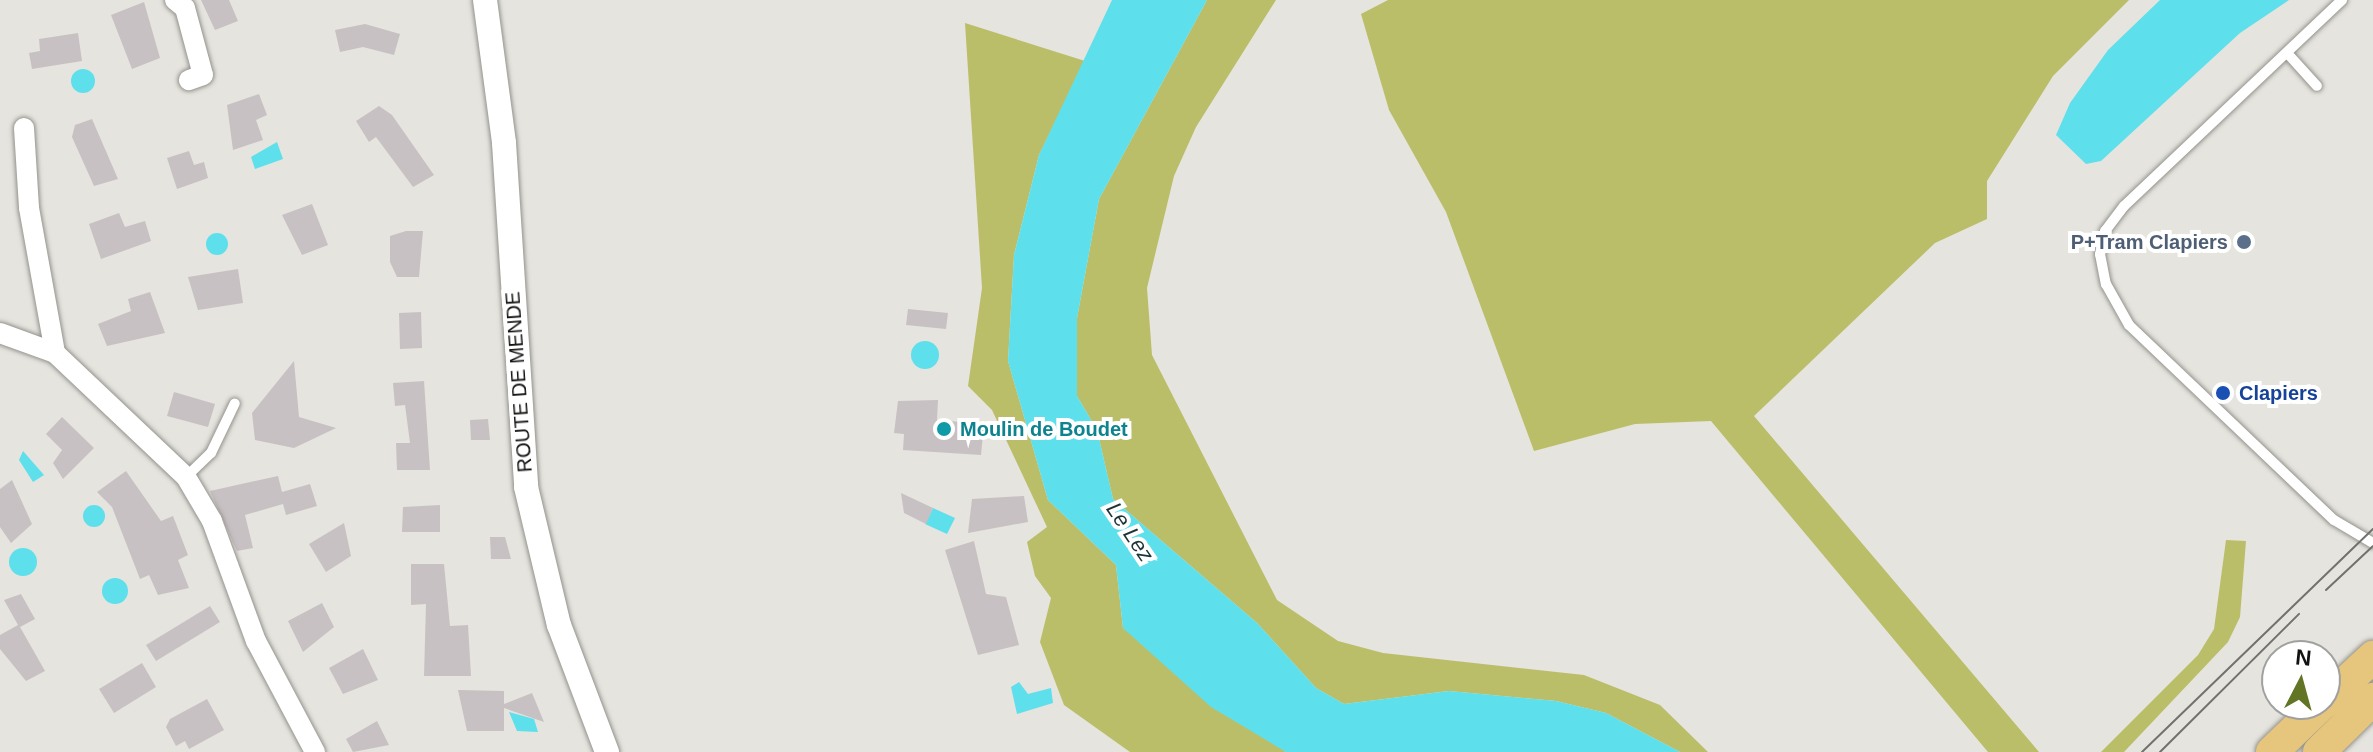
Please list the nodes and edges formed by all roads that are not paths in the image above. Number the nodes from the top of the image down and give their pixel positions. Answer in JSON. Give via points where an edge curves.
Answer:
{"nodes":[{"id":1,"x":175,"y":0,"type":"edge"},
{"id":2,"x":485,"y":0,"type":"edge"},
{"id":3,"x":2342,"y":0,"type":"edge"},
{"id":4,"x":2288,"y":54,"type":"junction"},
{"id":5,"x":189,"y":80,"type":"dead end"},
{"id":6,"x":2317,"y":86,"type":"dead end"},
{"id":7,"x":24,"y":128,"type":"dead end"},
{"id":8,"x":0,"y":333,"type":"edge"},
{"id":9,"x":55,"y":353,"type":"junction"},
{"id":10,"x":235,"y":403,"type":"dead end"},
{"id":11,"x":186,"y":477,"type":"junction"},
{"id":12,"x":2373,"y":543,"type":"edge"},
{"id":13,"x":2373,"y":657,"type":"edge"},
{"id":14,"x":2341,"y":687,"type":"edge"},
{"id":15,"x":2373,"y":699,"type":"edge"},
{"id":16,"x":2306,"y":720,"type":"edge"},
{"id":17,"x":315,"y":752,"type":"edge"},
{"id":18,"x":607,"y":752,"type":"edge"},
{"id":19,"x":2272,"y":752,"type":"edge"},
{"id":20,"x":2319,"y":752,"type":"edge"}],
"edges":[{"from":1,"to":5,"type":"street","via":[[185,8],[203,75]]},
{"from":2,"to":18,"type":"street","name":"ROUTE DE MENDE","via":[[504,143],[526,487],[559,625]]},
{"from":3,"to":4,"type":"lane"},
{"from":4,"to":6,"type":"lane"},
{"from":4,"to":12,"type":"lane","via":[[2124,206],[2105,231],[2100,254],[2106,284],[2129,325],[2334,520]]},
{"from":7,"to":9,"type":"street","via":[[29,208]]},
{"from":8,"to":9,"type":"street"},
{"from":9,"to":11,"type":"street"},
{"from":10,"to":11,"type":"lane","via":[[211,453]]},
{"from":11,"to":17,"type":"street","via":[[212,521],[268,667]]},
{"from":13,"to":14,"type":"main road"},
{"from":15,"to":20,"type":"main road"},
{"from":16,"to":19,"type":"main road"}]}
